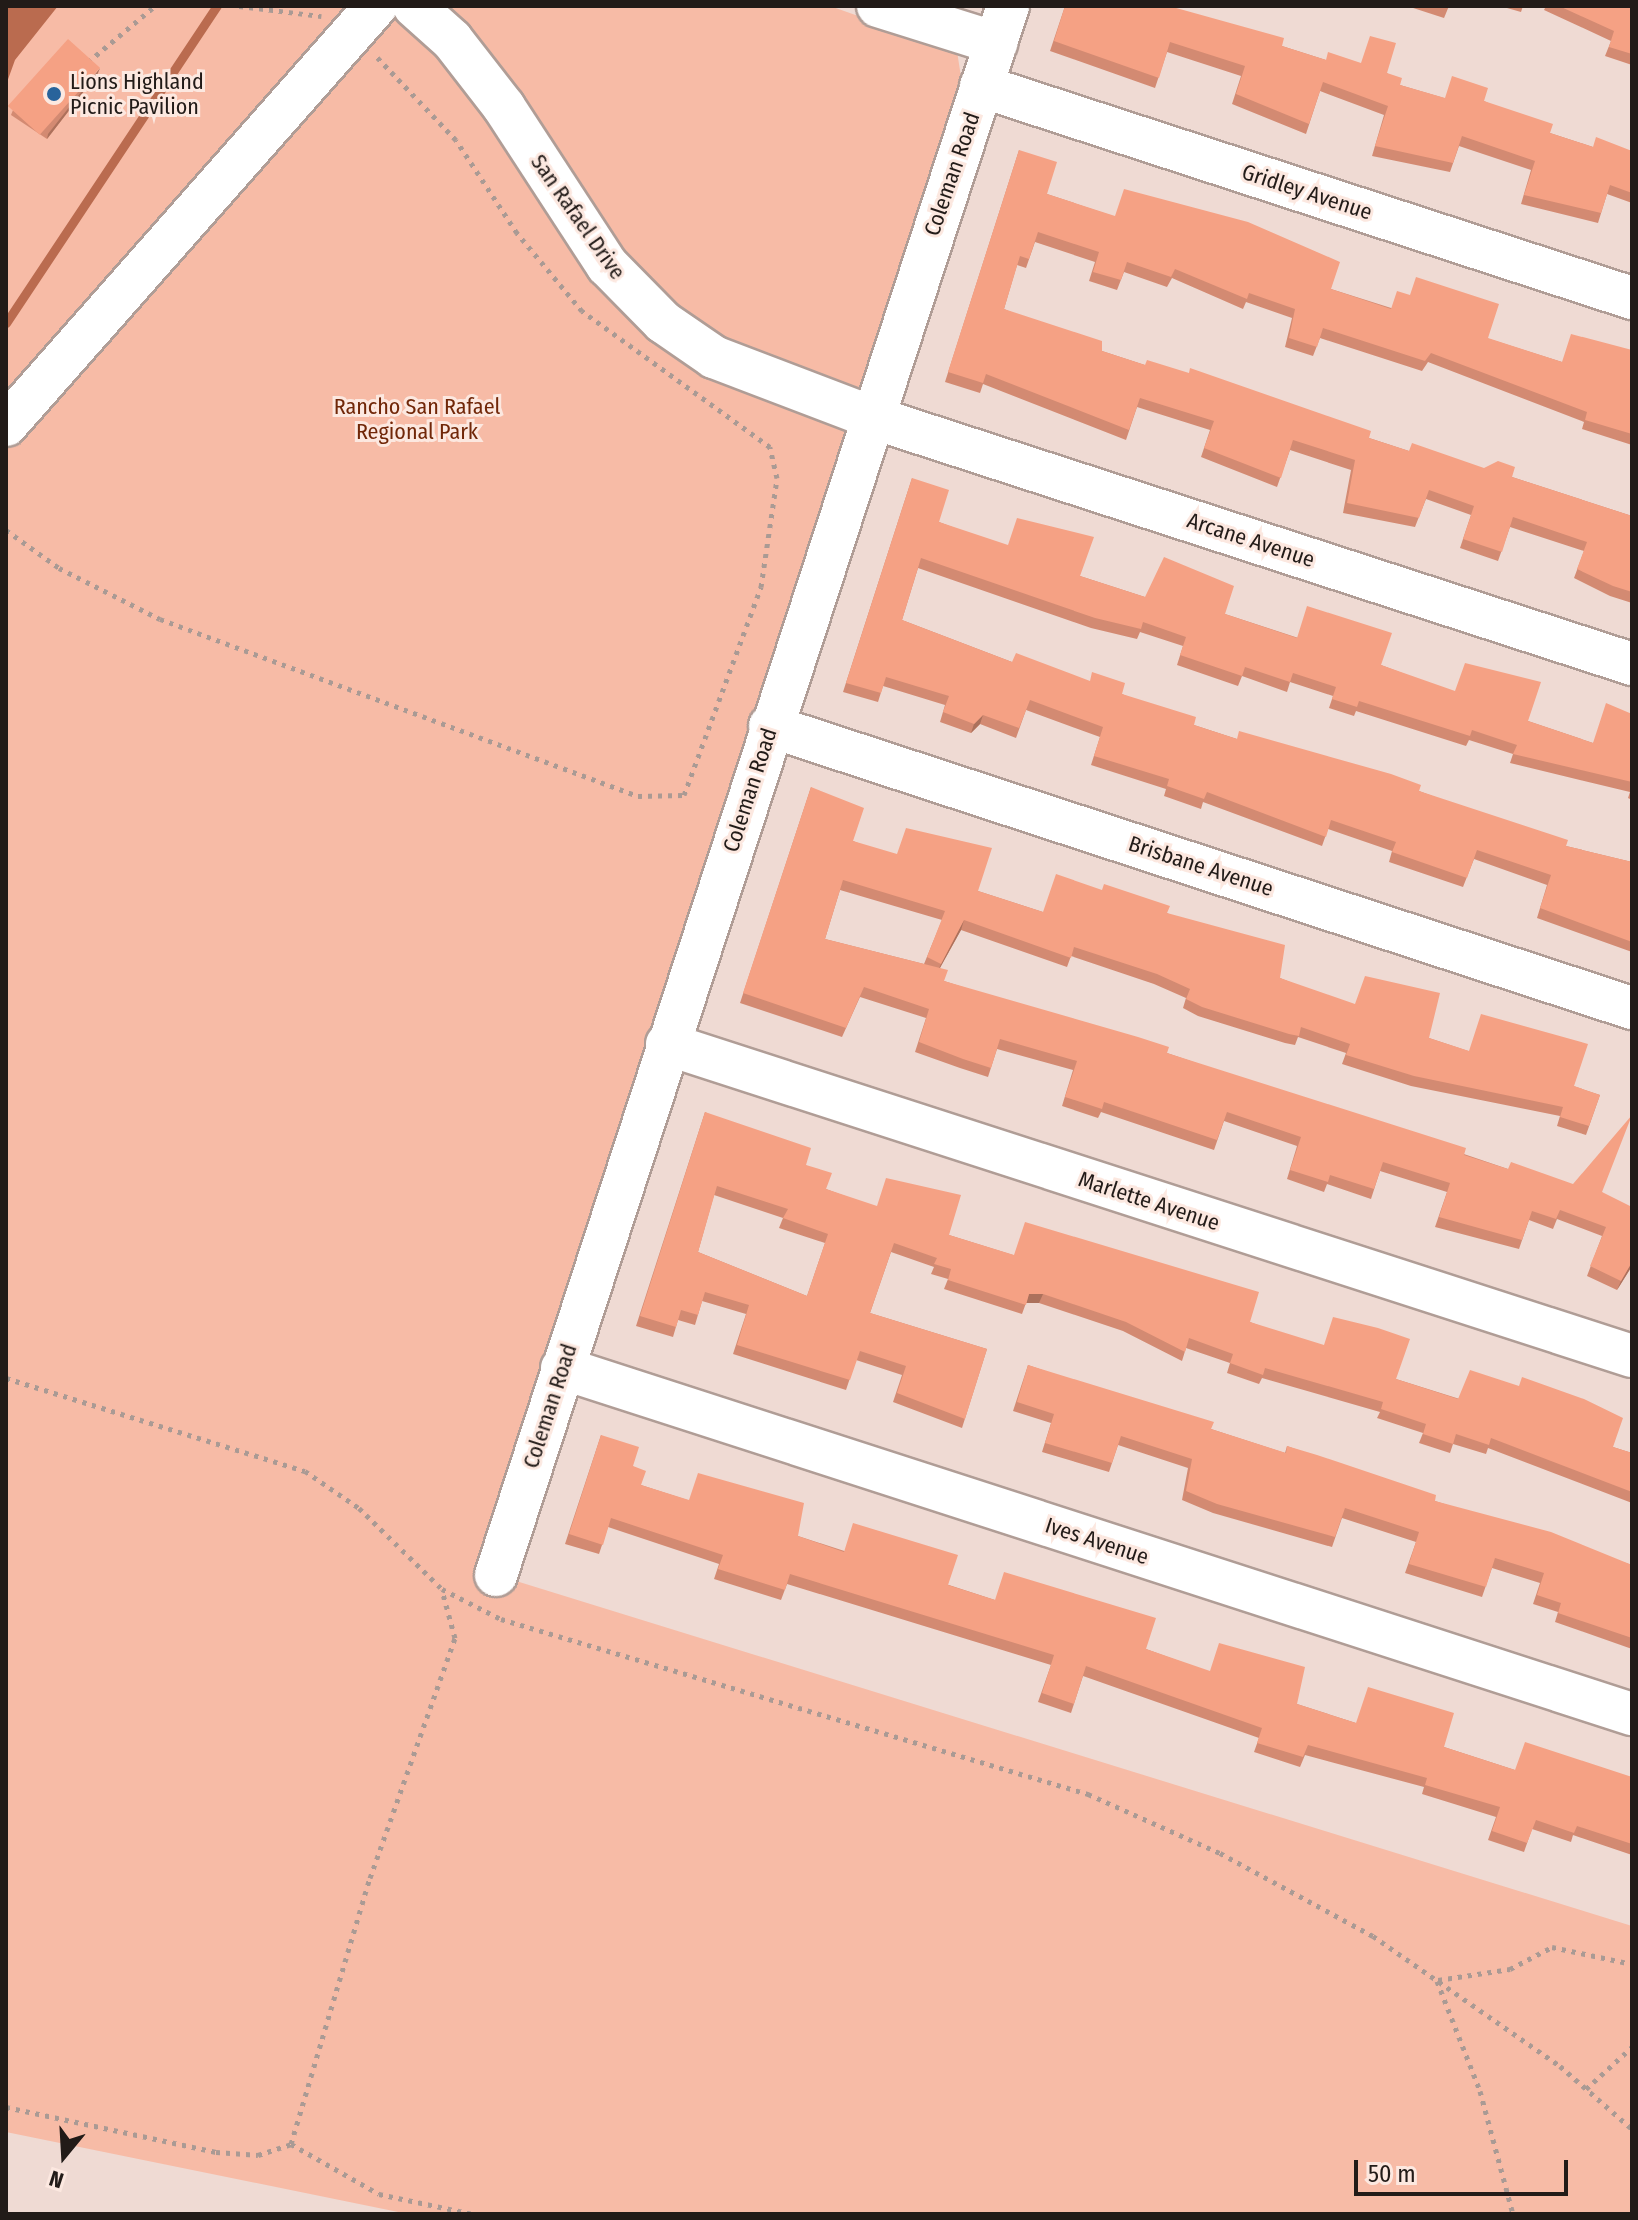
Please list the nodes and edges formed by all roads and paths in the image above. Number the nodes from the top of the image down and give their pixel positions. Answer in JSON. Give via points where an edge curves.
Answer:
{"nodes":[{"id":1,"x":155,"y":6,"type":"edge"},
{"id":2,"x":239,"y":6,"type":"edge"},
{"id":3,"x":414,"y":6,"type":"edge"},
{"id":4,"x":878,"y":6,"type":"edge"},
{"id":5,"x":365,"y":20,"type":"edge"},
{"id":6,"x":1002,"y":24,"type":"edge"},
{"id":7,"x":87,"y":63,"type":"edge"},
{"id":8,"x":981,"y":86,"type":"junction"},
{"id":9,"x":1632,"y":298,"type":"edge"},
{"id":10,"x":871,"y":417,"type":"junction"},
{"id":11,"x":6,"y":425,"type":"edge"},
{"id":12,"x":6,"y":530,"type":"edge"},
{"id":13,"x":1632,"y":664,"type":"edge"},
{"id":14,"x":770,"y":726,"type":"junction"},
{"id":15,"x":1632,"y":1008,"type":"edge"},
{"id":16,"x":667,"y":1044,"type":"junction"},
{"id":17,"x":1632,"y":1356,"type":"edge"},
{"id":18,"x":562,"y":1368,"type":"junction"},
{"id":19,"x":6,"y":1378,"type":"edge"},
{"id":20,"x":496,"y":1575,"type":"dead end"},
{"id":21,"x":442,"y":1589,"type":"junction"},
{"id":22,"x":1632,"y":1714,"type":"edge"},
{"id":23,"x":1632,"y":1964,"type":"edge"},
{"id":24,"x":1437,"y":1980,"type":"junction"},
{"id":25,"x":1632,"y":2047,"type":"edge"},
{"id":26,"x":1586,"y":2089,"type":"junction"},
{"id":27,"x":6,"y":2107,"type":"edge"},
{"id":28,"x":1632,"y":2129,"type":"edge"},
{"id":29,"x":291,"y":2144,"type":"junction"},
{"id":30,"x":473,"y":2214,"type":"edge"},
{"id":31,"x":1513,"y":2214,"type":"edge"}],
"edges":[{"from":1,"to":7,"type":"path"},
{"from":2,"to":5,"type":"path"},
{"from":3,"to":10,"type":"street","name":"San Rafael Drive","via":[[452,40],[504,107],[607,265],[663,322],[714,357]]},
{"from":4,"to":6,"type":"street"},
{"from":5,"to":11,"type":"street"},
{"from":5,"to":12,"type":"path","via":[[456,140],[517,233],[582,311],[770,447],[777,478],[761,587],[684,795],[638,796],[160,619],[59,568]]},
{"from":6,"to":8,"type":"street","name":"Coleman Road"},
{"from":8,"to":9,"type":"street","name":"Gridley Avenue"},
{"from":8,"to":10,"type":"street","name":"Coleman Road"},
{"from":10,"to":13,"type":"street","name":"Arcane Avenue"},
{"from":10,"to":14,"type":"street","name":"Coleman Road"},
{"from":14,"to":15,"type":"street","name":"Brisbane Avenue"},
{"from":14,"to":16,"type":"street","name":"Coleman Road"},
{"from":16,"to":17,"type":"street","name":"Marlette Avenue"},
{"from":16,"to":18,"type":"street","name":"Coleman Road"},
{"from":18,"to":20,"type":"street","name":"Coleman Road"},
{"from":18,"to":22,"type":"street","name":"Ives Avenue"},
{"from":19,"to":21,"type":"path","via":[[305,1471],[359,1508]]},
{"from":21,"to":24,"type":"path","via":[[501,1619],[1088,1794],[1220,1853],[1373,1936]]},
{"from":21,"to":29,"type":"path","via":[[455,1638],[370,1878]]},
{"from":23,"to":24,"type":"path","via":[[1552,1947],[1510,1969]]},
{"from":24,"to":26,"type":"path"},
{"from":24,"to":31,"type":"path","via":[[1480,2091]]},
{"from":25,"to":26,"type":"path"},
{"from":26,"to":28,"type":"path"},
{"from":27,"to":29,"type":"path","via":[[216,2152],[258,2155]]},
{"from":29,"to":30,"type":"path","via":[[379,2194]]}]}
